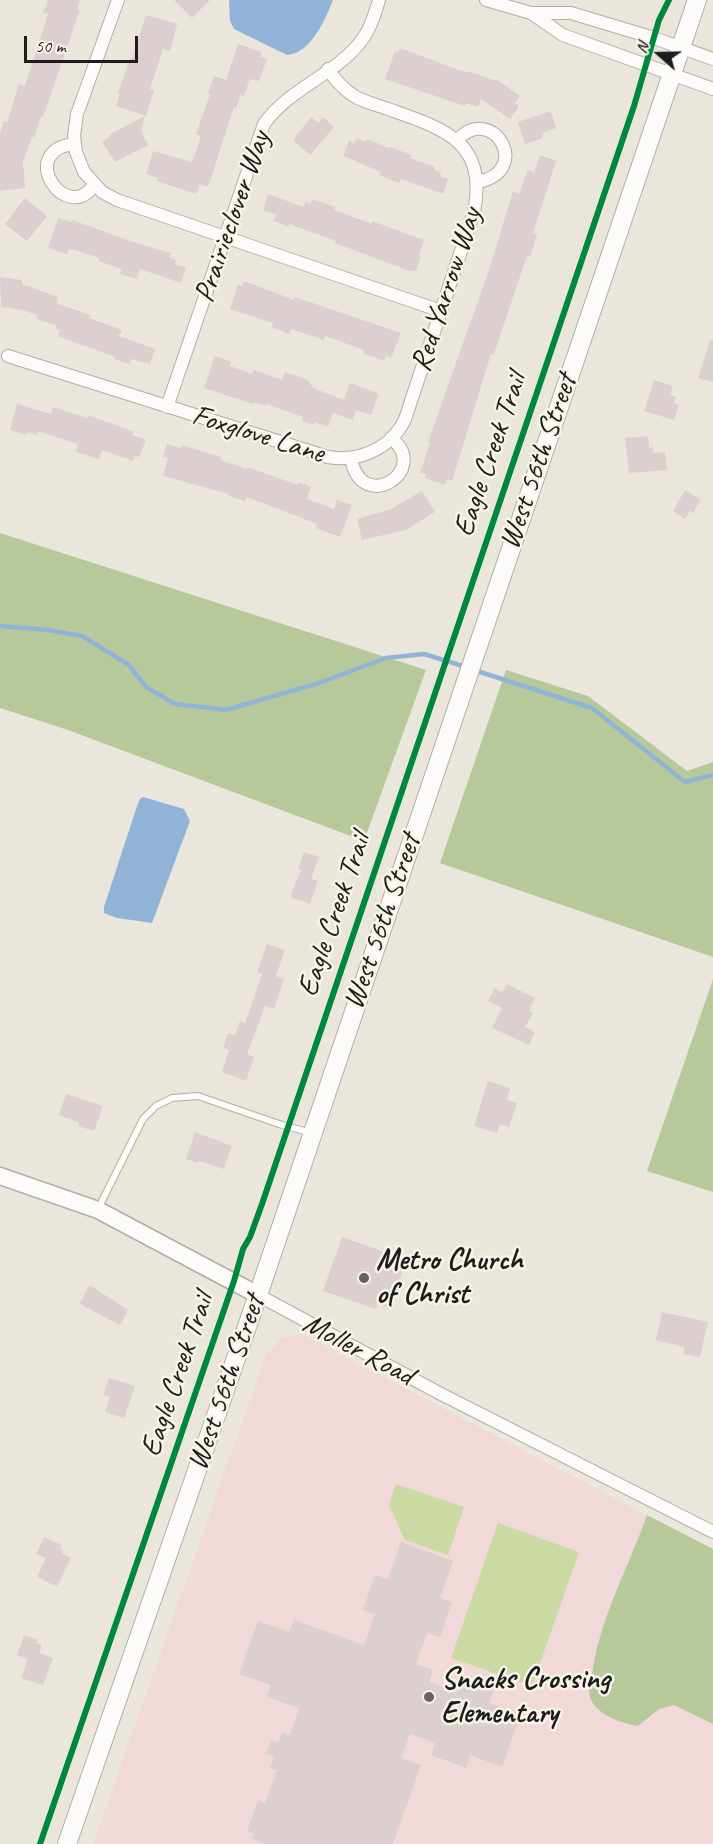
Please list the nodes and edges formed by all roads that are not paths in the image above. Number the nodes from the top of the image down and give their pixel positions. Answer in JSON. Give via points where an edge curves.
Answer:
{"nodes":[{"id":1,"x":118,"y":0,"type":"edge"},
{"id":2,"x":379,"y":0,"type":"edge"},
{"id":3,"x":486,"y":0,"type":"edge"},
{"id":4,"x":697,"y":0,"type":"edge"},
{"id":5,"x":531,"y":13,"type":"junction"},
{"id":6,"x":681,"y":47,"type":"junction"},
{"id":7,"x":713,"y":58,"type":"edge"},
{"id":8,"x":328,"y":69,"type":"junction"},
{"id":9,"x":672,"y":75,"type":"junction"},
{"id":10,"x":713,"y":89,"type":"edge"},
{"id":11,"x":457,"y":140,"type":"junction"},
{"id":12,"x":75,"y":144,"type":"junction"},
{"id":13,"x":477,"y":182,"type":"junction"},
{"id":14,"x":94,"y":184,"type":"junction"},
{"id":15,"x":224,"y":236,"type":"junction"},
{"id":16,"x":441,"y":311,"type":"junction"},
{"id":17,"x":8,"y":356,"type":"dead end"},
{"id":18,"x":412,"y":398,"type":"joint"},
{"id":19,"x":167,"y":407,"type":"junction"},
{"id":20,"x":391,"y":438,"type":"junction"},
{"id":21,"x":351,"y":458,"type":"junction"},
{"id":22,"x":312,"y":1133,"type":"junction"},
{"id":23,"x":0,"y":1176,"type":"edge"},
{"id":24,"x":98,"y":1210,"type":"junction"},
{"id":25,"x":258,"y":1295,"type":"junction"},
{"id":26,"x":713,"y":1532,"type":"edge"},
{"id":27,"x":68,"y":1844,"type":"edge"}],
"edges":[{"from":1,"to":12,"type":"street","via":[[77,114]]},
{"from":2,"to":8,"type":"street","name":"Prairieclover Way","via":[[371,26],[357,47]]},
{"from":3,"to":5,"type":"street"},
{"from":4,"to":6,"type":"main road","name":"West 56th Street"},
{"from":5,"to":6,"type":"street","via":[[571,14]]},
{"from":5,"to":9,"type":"street","via":[[563,35]]},
{"from":6,"to":7,"type":"street"},
{"from":6,"to":9,"type":"main road","name":"West 56th Street"},
{"from":8,"to":11,"type":"street","name":"Red Yarrow Way","via":[[340,85],[360,99],[436,126]]},
{"from":8,"to":15,"type":"street","name":"Prairieclover Way","via":[[277,107],[264,124]]},
{"from":9,"to":10,"type":"street"},
{"from":9,"to":22,"type":"main road","name":"West 56th Street"},
{"from":11,"to":13,"type":"street","name":"Red Yarrow Way","via":[[474,165]]},
{"from":11,"to":13,"type":"street","name":"Red Yarrow Way","via":[[476,129],[490,131],[501,140],[505,151],[502,168],[493,178]]},
{"from":12,"to":14,"type":"street","via":[[81,167]]},
{"from":12,"to":14,"type":"street","via":[[60,147],[51,156],[47,176],[57,191],[65,195],[85,193]]},
{"from":13,"to":16,"type":"street","name":"Red Yarrow Way","via":[[474,212]]},
{"from":14,"to":15,"type":"street","via":[[117,200]]},
{"from":15,"to":16,"type":"street"},
{"from":15,"to":19,"type":"street","name":"Prairieclover Way"},
{"from":16,"to":18,"type":"street","name":"Red Yarrow Way"},
{"from":17,"to":19,"type":"street","name":"Foxglove Lane"},
{"from":18,"to":20,"type":"street","name":"Foxglove Lane","via":[[402,424]]},
{"from":19,"to":21,"type":"street","name":"Foxglove Lane","via":[[325,456]]},
{"from":20,"to":21,"type":"street","name":"Foxglove Lane","via":[[375,450]]},
{"from":20,"to":21,"type":"street","name":"Foxglove Lane","via":[[402,450],[403,464],[399,475],[386,485],[375,486],[360,479]]},
{"from":22,"to":24,"type":"lane","via":[[198,1096],[172,1098],[143,1119]]},
{"from":22,"to":25,"type":"main road","name":"West 56th Street"},
{"from":23,"to":24,"type":"street","name":"Moller Road"},
{"from":24,"to":25,"type":"street","name":"Moller Road"},
{"from":25,"to":26,"type":"street","name":"Moller Road","via":[[439,1393]]},
{"from":25,"to":27,"type":"main road","name":"West 56th Street"}]}
